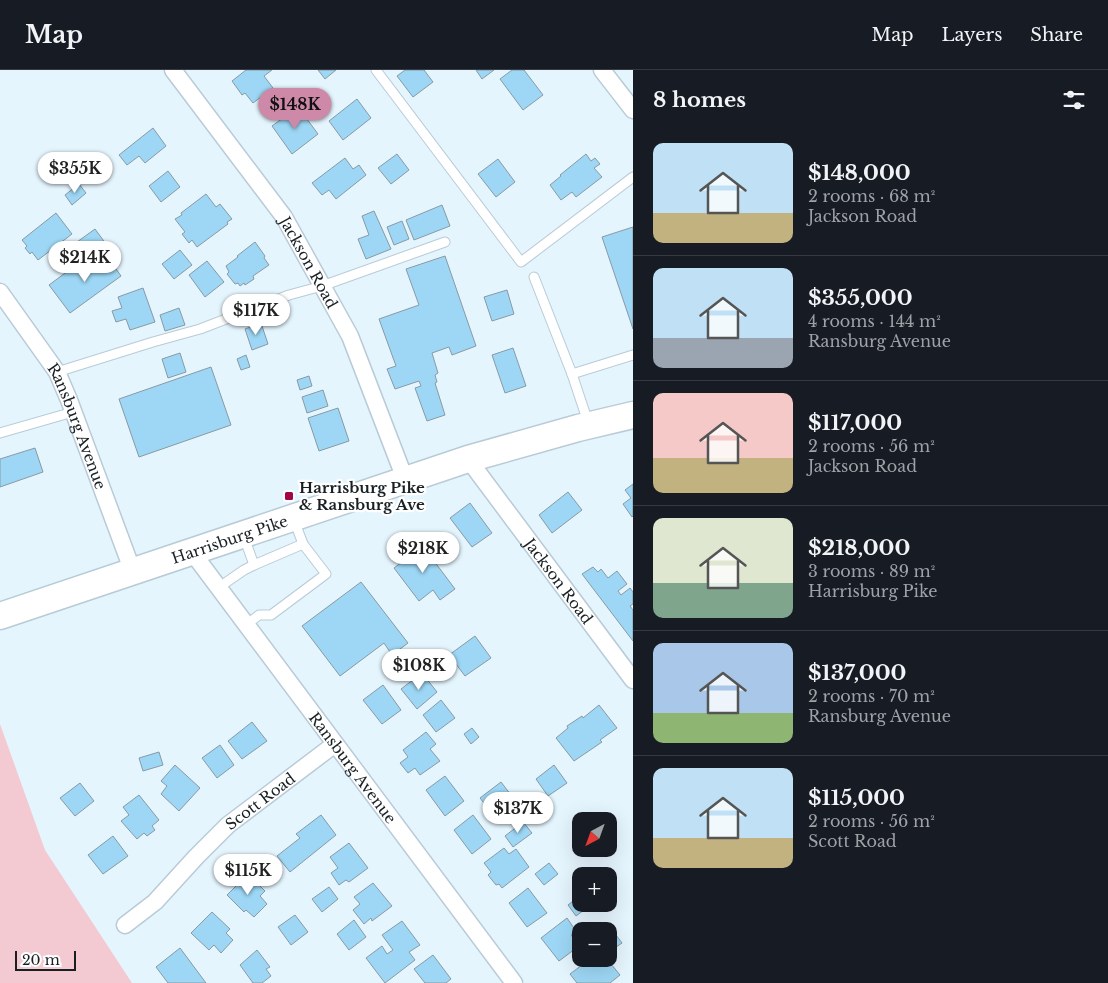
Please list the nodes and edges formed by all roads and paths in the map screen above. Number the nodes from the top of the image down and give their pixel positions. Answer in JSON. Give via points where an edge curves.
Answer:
{"nodes":[{"id":1,"x":173,"y":70,"type":"edge"},
{"id":2,"x":376,"y":70,"type":"edge"},
{"id":3,"x":608,"y":72,"type":"edge"},
{"id":4,"x":633,"y":110,"type":"edge"},
{"id":5,"x":633,"y":177,"type":"edge"},
{"id":6,"x":445,"y":242,"type":"dead end"},
{"id":7,"x":534,"y":277,"type":"dead end"},
{"id":8,"x":322,"y":286,"type":"junction"},
{"id":9,"x":0,"y":292,"type":"edge"},
{"id":10,"x":633,"y":355,"type":"edge"},
{"id":11,"x":56,"y":372,"type":"junction"},
{"id":12,"x":572,"y":374,"type":"junction"},
{"id":13,"x":73,"y":412,"type":"junction"},
{"id":14,"x":633,"y":415,"type":"edge"},
{"id":15,"x":589,"y":425,"type":"junction"},
{"id":16,"x":0,"y":433,"type":"edge"},
{"id":17,"x":468,"y":459,"type":"junction"},
{"id":18,"x":405,"y":479,"type":"junction"},
{"id":19,"x":293,"y":517,"type":"junction"},
{"id":20,"x":243,"y":535,"type":"junction"},
{"id":21,"x":303,"y":544,"type":"junction"},
{"id":22,"x":192,"y":552,"type":"junction"},
{"id":23,"x":254,"y":565,"type":"junction"},
{"id":24,"x":132,"y":572,"type":"junction"},
{"id":25,"x":218,"y":588,"type":"junction"},
{"id":26,"x":1,"y":612,"type":"edge"},
{"id":27,"x":246,"y":625,"type":"junction"},
{"id":28,"x":633,"y":680,"type":"edge"},
{"id":29,"x":335,"y":744,"type":"junction"},
{"id":30,"x":125,"y":925,"type":"dead end"},
{"id":31,"x":514,"y":983,"type":"edge"}],
"edges":[{"from":1,"to":8,"type":"street","name":"Jackson Road","via":[[284,217]]},
{"from":2,"to":5,"type":"lane","via":[[521,262]]},
{"from":3,"to":4,"type":"street"},
{"from":6,"to":8,"type":"lane"},
{"from":7,"to":12,"type":"lane"},
{"from":8,"to":11,"type":"lane","via":[[288,295],[200,329]]},
{"from":8,"to":18,"type":"street","name":"Jackson Road","via":[[350,336]]},
{"from":9,"to":11,"type":"street","name":"Ransburg Avenue"},
{"from":10,"to":12,"type":"lane"},
{"from":11,"to":13,"type":"street","name":"Ransburg Avenue"},
{"from":12,"to":15,"type":"lane"},
{"from":13,"to":16,"type":"lane"},
{"from":13,"to":24,"type":"street","name":"Ransburg Avenue"},
{"from":14,"to":15,"type":"main road","name":"Harrisburg Pike"},
{"from":15,"to":17,"type":"main road","name":"Harrisburg Pike"},
{"from":17,"to":18,"type":"main road","name":"Harrisburg Pike"},
{"from":17,"to":28,"type":"street","name":"Jackson Road"},
{"from":18,"to":19,"type":"main road","name":"Harrisburg Pike"},
{"from":19,"to":20,"type":"main road","name":"Harrisburg Pike"},
{"from":19,"to":21,"type":"lane"},
{"from":20,"to":22,"type":"main road","name":"Harrisburg Pike"},
{"from":20,"to":23,"type":"lane"},
{"from":21,"to":23,"type":"lane"},
{"from":21,"to":27,"type":"lane","via":[[326,574],[271,615],[259,615]]},
{"from":22,"to":24,"type":"main road","name":"Harrisburg Pike"},
{"from":22,"to":25,"type":"street","name":"Ransburg Avenue"},
{"from":23,"to":25,"type":"lane"},
{"from":24,"to":26,"type":"main road","name":"Harrisburg Pike"},
{"from":25,"to":27,"type":"street","name":"Ransburg Avenue"},
{"from":27,"to":29,"type":"street","name":"Ransburg Avenue"},
{"from":29,"to":30,"type":"street","name":"Scott Road","via":[[228,825],[155,902]]},
{"from":29,"to":31,"type":"street","name":"Ransburg Avenue"}]}
